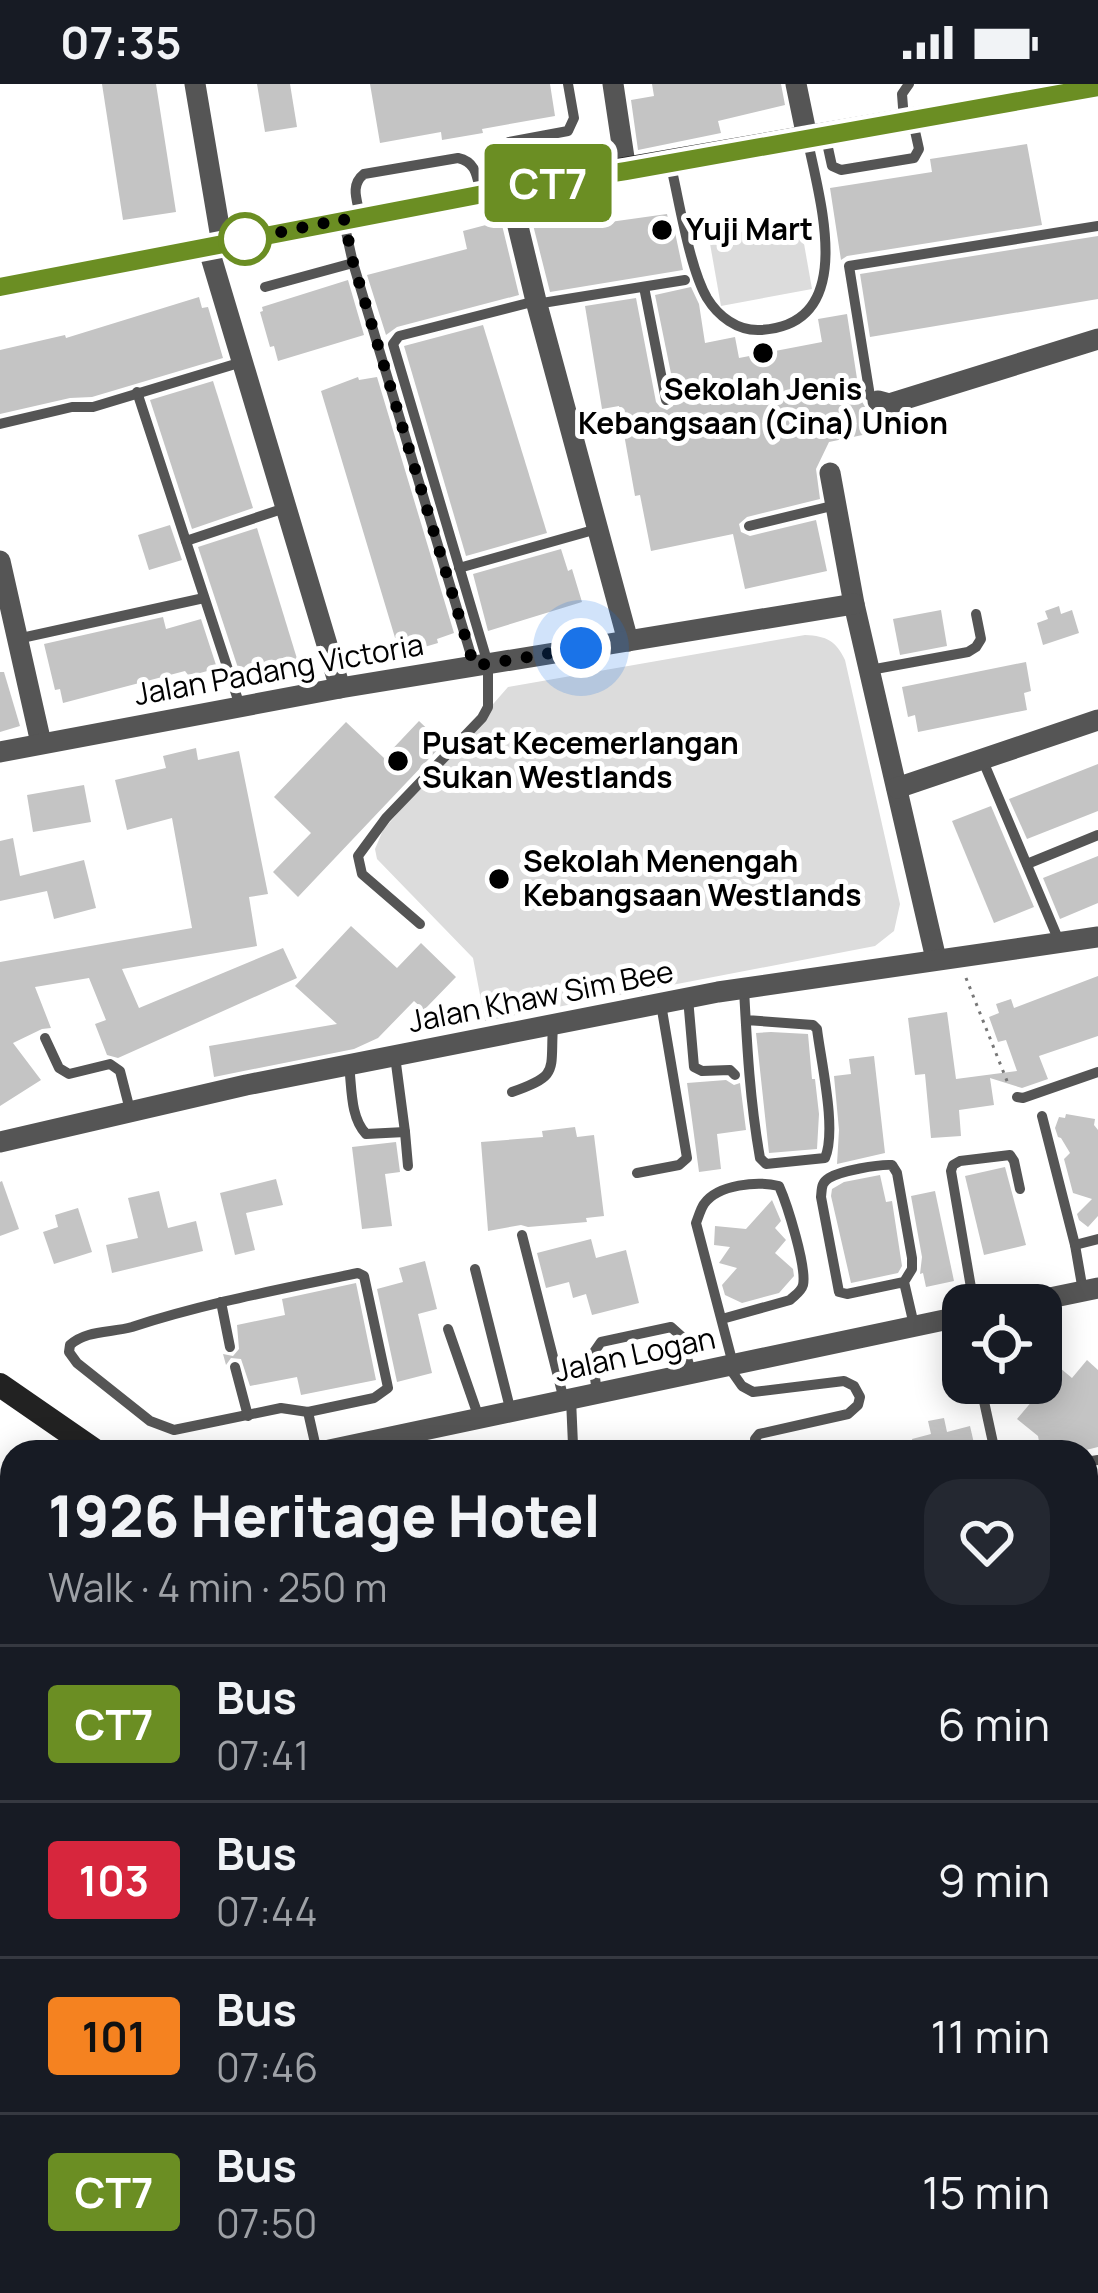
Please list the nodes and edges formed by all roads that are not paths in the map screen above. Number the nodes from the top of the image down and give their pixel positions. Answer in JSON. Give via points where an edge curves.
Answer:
{"nodes":[{"id":1,"x":195,"y":84,"type":"edge"},
{"id":2,"x":568,"y":84,"type":"edge"},
{"id":3,"x":613,"y":84,"type":"edge"},
{"id":4,"x":796,"y":84,"type":"edge"},
{"id":5,"x":909,"y":84,"type":"edge"},
{"id":6,"x":1098,"y":87,"type":"edge"},
{"id":7,"x":1059,"y":89,"type":"edge"},
{"id":8,"x":908,"y":120,"type":"junction"},
{"id":9,"x":816,"y":135,"type":"junction"},
{"id":10,"x":670,"y":162,"type":"junction"},
{"id":11,"x":626,"y":171,"type":"junction"},
{"id":12,"x":509,"y":189,"type":"junction"},
{"id":13,"x":481,"y":194,"type":"junction"},
{"id":14,"x":352,"y":218,"type":"junction"},
{"id":15,"x":1098,"y":226,"type":"edge"},
{"id":16,"x":215,"y":246,"type":"junction"},
{"id":17,"x":353,"y":262,"type":"junction"},
{"id":18,"x":685,"y":280,"type":"dead end"},
{"id":19,"x":0,"y":287,"type":"edge"},
{"id":20,"x":265,"y":287,"type":"dead end"},
{"id":21,"x":644,"y":287,"type":"junction"},
{"id":22,"x":536,"y":302,"type":"junction"},
{"id":23,"x":1098,"y":339,"type":"edge"},
{"id":24,"x":242,"y":362,"type":"junction"},
{"id":25,"x":137,"y":392,"type":"junction"},
{"id":26,"x":666,"y":400,"type":"dead end"},
{"id":27,"x":878,"y":401,"type":"joint"},
{"id":28,"x":0,"y":424,"type":"edge"},
{"id":29,"x":830,"y":473,"type":"dead end"},
{"id":30,"x":836,"y":505,"type":"junction"},
{"id":31,"x":286,"y":507,"type":"junction"},
{"id":32,"x":749,"y":526,"type":"dead end"},
{"id":33,"x":596,"y":529,"type":"junction"},
{"id":34,"x":186,"y":541,"type":"junction"},
{"id":35,"x":1,"y":568,"type":"edge"},
{"id":36,"x":459,"y":568,"type":"junction"},
{"id":37,"x":204,"y":598,"type":"junction"},
{"id":38,"x":854,"y":604,"type":"junction"},
{"id":39,"x":976,"y":614,"type":"dead end"},
{"id":40,"x":17,"y":639,"type":"junction"},
{"id":41,"x":628,"y":640,"type":"junction"},
{"id":42,"x":481,"y":665,"type":"junction"},
{"id":43,"x":870,"y":670,"type":"junction"},
{"id":44,"x":340,"y":688,"type":"junction"},
{"id":45,"x":240,"y":706,"type":"junction"},
{"id":46,"x":1098,"y":720,"type":"edge"},
{"id":47,"x":41,"y":743,"type":"junction"},
{"id":48,"x":0,"y":752,"type":"edge"},
{"id":49,"x":983,"y":760,"type":"junction"},
{"id":50,"x":897,"y":788,"type":"junction"},
{"id":51,"x":1098,"y":835,"type":"edge"},
{"id":52,"x":1028,"y":864,"type":"junction"},
{"id":53,"x":420,"y":924,"type":"dead end"},
{"id":54,"x":1098,"y":937,"type":"edge"},
{"id":55,"x":1060,"y":944,"type":"junction"},
{"id":56,"x":947,"y":958,"type":"junction"},
{"id":57,"x":744,"y":988,"type":"junction"},
{"id":58,"x":688,"y":998,"type":"junction"},
{"id":59,"x":661,"y":1004,"type":"junction"},
{"id":60,"x":746,"y":1020,"type":"junction"},
{"id":61,"x":553,"y":1025,"type":"junction"},
{"id":62,"x":45,"y":1038,"type":"dead end"},
{"id":63,"x":395,"y":1056,"type":"junction"},
{"id":64,"x":350,"y":1065,"type":"junction"},
{"id":65,"x":1098,"y":1072,"type":"edge"},
{"id":66,"x":735,"y":1075,"type":"dead end"},
{"id":67,"x":512,"y":1092,"type":"dead end"},
{"id":68,"x":1017,"y":1097,"type":"road end"},
{"id":69,"x":130,"y":1110,"type":"junction"},
{"id":70,"x":1042,"y":1116,"type":"dead end"},
{"id":71,"x":405,"y":1132,"type":"junction"},
{"id":72,"x":0,"y":1142,"type":"edge"},
{"id":73,"x":408,"y":1166,"type":"dead end"},
{"id":74,"x":637,"y":1174,"type":"dead end"},
{"id":75,"x":1020,"y":1189,"type":"dead end"},
{"id":76,"x":522,"y":1235,"type":"dead end"},
{"id":77,"x":1098,"y":1239,"type":"edge"},
{"id":78,"x":1076,"y":1245,"type":"junction"},
{"id":79,"x":475,"y":1269,"type":"dead end"},
{"id":80,"x":904,"y":1282,"type":"junction"},
{"id":81,"x":970,"y":1284,"type":"edge"},
{"id":82,"x":1090,"y":1289,"type":"edge"},
{"id":83,"x":221,"y":1302,"type":"junction"},
{"id":84,"x":722,"y":1319,"type":"junction"},
{"id":85,"x":942,"y":1320,"type":"edge"},
{"id":86,"x":914,"y":1326,"type":"junction"},
{"id":87,"x":448,"y":1329,"type":"dead end"},
{"id":88,"x":230,"y":1347,"type":"dead end"},
{"id":89,"x":730,"y":1365,"type":"junction"},
{"id":90,"x":236,"y":1367,"type":"dead end"},
{"id":91,"x":692,"y":1373,"type":"junction"},
{"id":92,"x":0,"y":1385,"type":"edge"},
{"id":93,"x":597,"y":1393,"type":"junction"},
{"id":94,"x":568,"y":1400,"type":"junction"},
{"id":95,"x":985,"y":1404,"type":"edge"},
{"id":96,"x":308,"y":1412,"type":"junction"},
{"id":97,"x":511,"y":1412,"type":"junction"},
{"id":98,"x":248,"y":1416,"type":"junction"},
{"id":99,"x":479,"y":1418,"type":"junction"},
{"id":100,"x":80,"y":1440,"type":"edge"},
{"id":101,"x":322,"y":1440,"type":"edge"},
{"id":102,"x":378,"y":1440,"type":"edge"},
{"id":103,"x":573,"y":1440,"type":"edge"},
{"id":104,"x":755,"y":1440,"type":"edge"},
{"id":105,"x":992,"y":1440,"type":"edge"}],
"edges":[{"from":1,"to":16,"type":"street"},
{"from":2,"to":12,"type":"lane","via":[[568,131],[504,147]]},
{"from":3,"to":11,"type":"street"},
{"from":4,"to":9,"type":"street"},
{"from":5,"to":8,"type":"lane","via":[[902,94]]},
{"from":6,"to":7,"type":"main road"},
{"from":7,"to":8,"type":"main road"},
{"from":8,"to":9,"type":"main road"},
{"from":8,"to":9,"type":"lane","via":[[919,154],[896,161],[836,169]]},
{"from":9,"to":10,"type":"main road"},
{"from":9,"to":10,"type":"lane","via":[[823,286],[806,315],[780,328],[751,330],[723,319],[708,300]]},
{"from":10,"to":11,"type":"main road"},
{"from":11,"to":12,"type":"main road"},
{"from":12,"to":13,"type":"main road"},
{"from":12,"to":22,"type":"street"},
{"from":13,"to":14,"type":"main road"},
{"from":13,"to":14,"type":"lane","via":[[474,166],[458,158],[364,174]]},
{"from":14,"to":16,"type":"main road"},
{"from":14,"to":17,"type":"lane"},
{"from":15,"to":27,"type":"lane","via":[[849,266],[870,396]]},
{"from":16,"to":19,"type":"main road"},
{"from":16,"to":24,"type":"street"},
{"from":17,"to":20,"type":"lane"},
{"from":17,"to":42,"type":"lane"},
{"from":18,"to":21,"type":"lane"},
{"from":21,"to":22,"type":"lane"},
{"from":21,"to":26,"type":"lane"},
{"from":22,"to":33,"type":"street"},
{"from":22,"to":36,"type":"lane","via":[[393,344]]},
{"from":23,"to":27,"type":"street"},
{"from":24,"to":25,"type":"lane"},
{"from":24,"to":31,"type":"street"},
{"from":25,"to":28,"type":"lane"},
{"from":25,"to":34,"type":"lane"},
{"from":29,"to":30,"type":"street"},
{"from":30,"to":32,"type":"lane"},
{"from":30,"to":38,"type":"street"},
{"from":31,"to":34,"type":"lane"},
{"from":31,"to":44,"type":"street"},
{"from":33,"to":36,"type":"lane"},
{"from":33,"to":41,"type":"street"},
{"from":34,"to":37,"type":"lane"},
{"from":35,"to":40,"type":"street"},
{"from":36,"to":42,"type":"lane"},
{"from":37,"to":40,"type":"lane"},
{"from":37,"to":45,"type":"lane"},
{"from":38,"to":41,"type":"street","name":"Jalan Padang Victoria"},
{"from":38,"to":43,"type":"street"},
{"from":39,"to":43,"type":"lane","via":[[982,639],[968,652]]},
{"from":40,"to":47,"type":"street"},
{"from":41,"to":42,"type":"street","name":"Jalan Padang Victoria"},
{"from":42,"to":44,"type":"street","name":"Jalan Padang Victoria"},
{"from":42,"to":53,"type":"lane","via":[[488,707],[482,718],[358,856],[362,874]]},
{"from":43,"to":50,"type":"street"},
{"from":44,"to":45,"type":"street","name":"Jalan Padang Victoria"},
{"from":45,"to":47,"type":"street","name":"Jalan Padang Victoria"},
{"from":46,"to":49,"type":"street"},
{"from":47,"to":48,"type":"street","name":"Jalan Padang Victoria"},
{"from":49,"to":50,"type":"street"},
{"from":49,"to":52,"type":"lane"},
{"from":50,"to":56,"type":"street"},
{"from":51,"to":52,"type":"lane"},
{"from":52,"to":55,"type":"lane"},
{"from":54,"to":55,"type":"street","name":"Jalan Khaw Sim Bee"},
{"from":55,"to":56,"type":"street","name":"Jalan Khaw Sim Bee"},
{"from":56,"to":57,"type":"street","name":"Jalan Khaw Sim Bee"},
{"from":57,"to":58,"type":"street","name":"Jalan Khaw Sim Bee"},
{"from":57,"to":60,"type":"lane"},
{"from":58,"to":59,"type":"street","name":"Jalan Khaw Sim Bee"},
{"from":58,"to":66,"type":"lane","via":[[694,1067]]},
{"from":59,"to":61,"type":"street","name":"Jalan Khaw Sim Bee"},
{"from":59,"to":74,"type":"lane","via":[[687,1158]]},
{"from":60,"to":60,"type":"lane","via":[[760,1159],[825,1158],[830,1126],[818,1029]]},
{"from":61,"to":63,"type":"street","name":"Jalan Khaw Sim Bee"},
{"from":61,"to":67,"type":"lane","via":[[550,1073]]},
{"from":62,"to":69,"type":"lane","via":[[69,1074],[110,1064],[120,1071]]},
{"from":63,"to":64,"type":"street","name":"Jalan Khaw Sim Bee"},
{"from":63,"to":71,"type":"lane"},
{"from":64,"to":69,"type":"street","name":"Jalan Khaw Sim Bee"},
{"from":64,"to":71,"type":"lane","via":[[360,1129]]},
{"from":65,"to":68,"type":"lane"},
{"from":69,"to":72,"type":"street","name":"Jalan Khaw Sim Bee"},
{"from":70,"to":78,"type":"lane"},
{"from":71,"to":73,"type":"lane"},
{"from":75,"to":81,"type":"lane","via":[[1010,1155],[953,1165]]},
{"from":76,"to":94,"type":"lane"},
{"from":77,"to":78,"type":"lane"},
{"from":78,"to":82,"type":"lane"},
{"from":79,"to":97,"type":"lane"},
{"from":80,"to":80,"type":"lane","via":[[839,1292],[821,1197],[829,1178],[892,1165],[912,1258]]},
{"from":80,"to":86,"type":"lane"},
{"from":83,"to":88,"type":"lane"},
{"from":83,"to":96,"type":"lane","via":[[364,1276],[388,1388]]},
{"from":83,"to":98,"type":"lane","via":[[82,1336],[69,1352],[164,1429]]},
{"from":84,"to":84,"type":"lane","via":[[696,1223],[702,1206],[716,1192],[779,1186],[803,1283],[790,1300]]},
{"from":84,"to":89,"type":"lane"},
{"from":85,"to":86,"type":"street","name":"Jalan Logan"},
{"from":86,"to":89,"type":"street","name":"Jalan Logan"},
{"from":87,"to":99,"type":"lane"},
{"from":89,"to":91,"type":"street","name":"Jalan Logan"},
{"from":89,"to":104,"type":"lane","via":[[753,1392],[844,1381],[860,1397],[848,1414]]},
{"from":90,"to":98,"type":"lane"},
{"from":91,"to":93,"type":"street","name":"Jalan Logan"},
{"from":91,"to":93,"type":"lane","via":[[671,1328],[636,1334],[601,1342],[592,1355]]},
{"from":92,"to":100,"type":"main road"},
{"from":93,"to":94,"type":"street","name":"Jalan Logan"},
{"from":94,"to":97,"type":"street","name":"Jalan Logan"},
{"from":94,"to":103,"type":"lane"},
{"from":95,"to":105,"type":"lane"},
{"from":96,"to":98,"type":"lane"},
{"from":96,"to":101,"type":"lane"},
{"from":97,"to":99,"type":"street","name":"Jalan Logan"},
{"from":99,"to":102,"type":"street","name":"Jalan Logan"}]}
